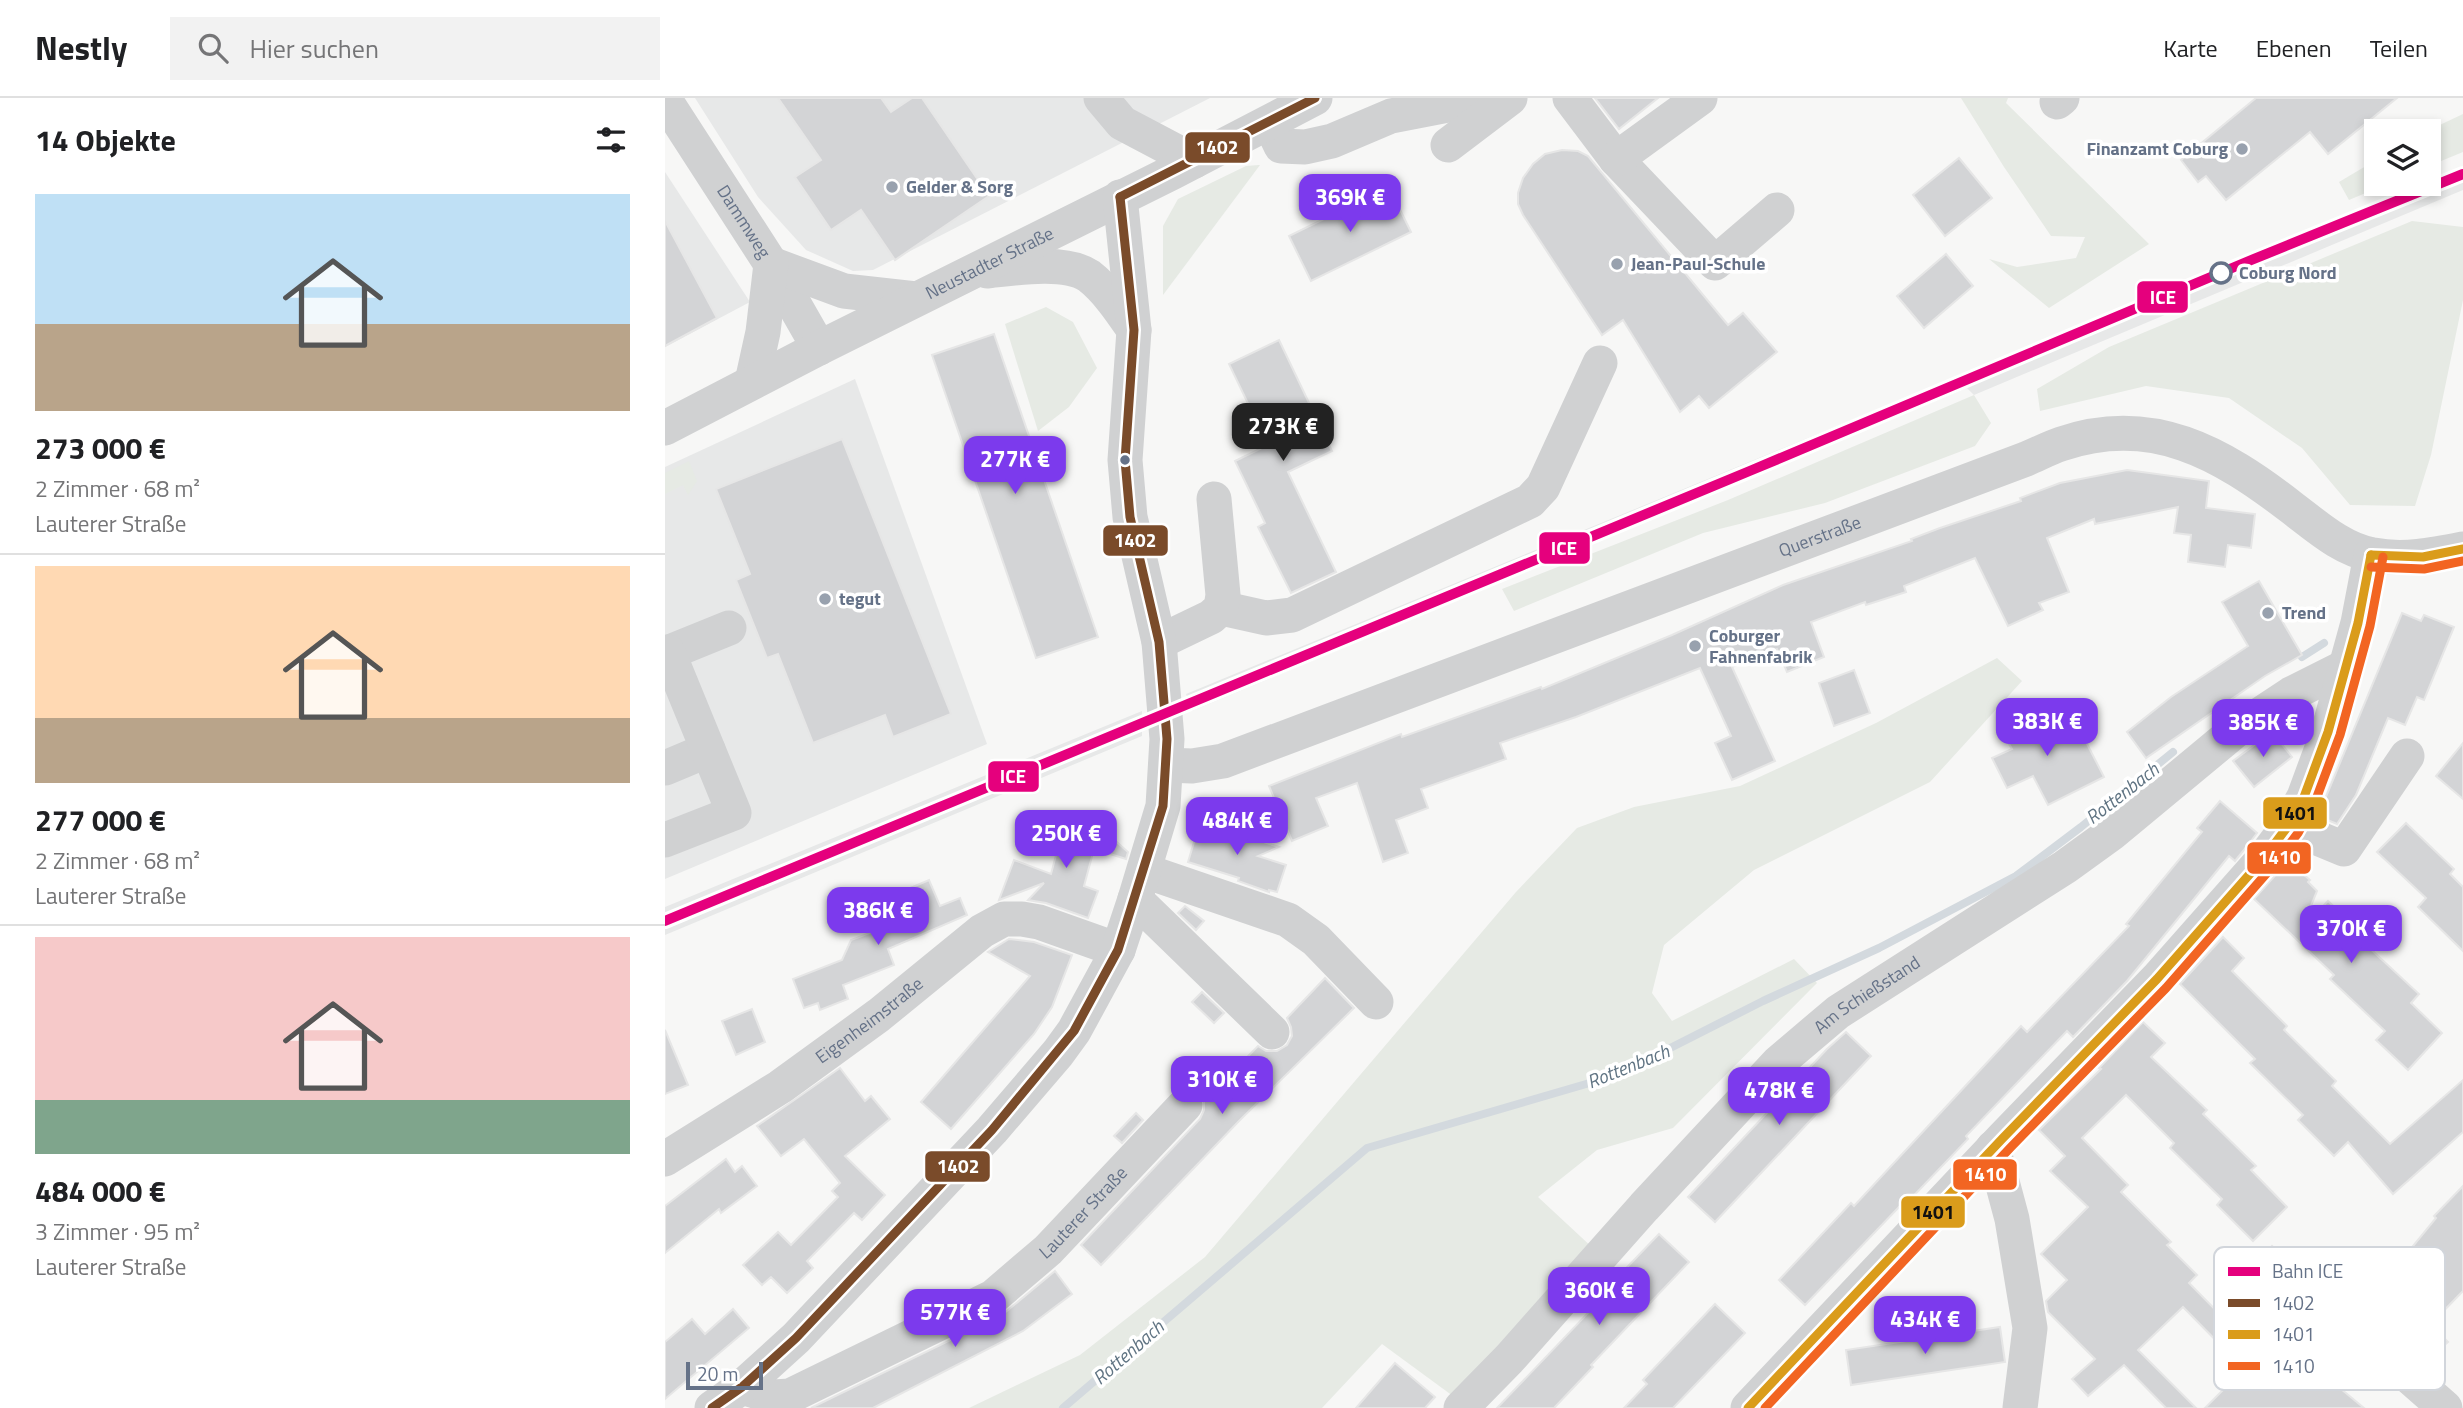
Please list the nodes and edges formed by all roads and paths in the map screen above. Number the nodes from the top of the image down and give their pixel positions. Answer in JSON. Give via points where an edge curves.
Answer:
{"nodes":[{"id":1,"x":1101,"y":98,"type":"edge"},
{"id":2,"x":1315,"y":98,"type":"edge"},
{"id":3,"x":1485,"y":98,"type":"edge"},
{"id":4,"x":1510,"y":98,"type":"edge"},
{"id":5,"x":1570,"y":98,"type":"edge"},
{"id":6,"x":1700,"y":98,"type":"edge"},
{"id":7,"x":665,"y":100,"type":"edge"},
{"id":8,"x":1270,"y":122,"type":"junction"},
{"id":9,"x":1448,"y":145,"type":"dead end"},
{"id":10,"x":1616,"y":159,"type":"junction"},
{"id":11,"x":1194,"y":161,"type":"junction"},
{"id":12,"x":1120,"y":197,"type":"junction"},
{"id":13,"x":1777,"y":210,"type":"dead end"},
{"id":14,"x":771,"y":264,"type":"junction"},
{"id":15,"x":970,"y":272,"type":"junction"},
{"id":16,"x":916,"y":299,"type":"junction"},
{"id":17,"x":1134,"y":330,"type":"junction"},
{"id":18,"x":819,"y":348,"type":"junction"},
{"id":19,"x":1600,"y":363,"type":"dead end"},
{"id":20,"x":752,"y":383,"type":"junction"},
{"id":21,"x":665,"y":428,"type":"edge"},
{"id":22,"x":1214,"y":499,"type":"dead end"},
{"id":23,"x":2463,"y":550,"type":"edge"},
{"id":24,"x":2371,"y":555,"type":"junction"},
{"id":25,"x":1221,"y":608,"type":"junction"},
{"id":26,"x":729,"y":628,"type":"dead end"},
{"id":27,"x":1159,"y":642,"type":"junction"},
{"id":28,"x":667,"y":653,"type":"edge"},
{"id":29,"x":2345,"y":667,"type":"junction"},
{"id":30,"x":708,"y":750,"type":"junction"},
{"id":31,"x":2407,"y":756,"type":"dead end"},
{"id":32,"x":1166,"y":765,"type":"junction"},
{"id":33,"x":665,"y":768,"type":"edge"},
{"id":34,"x":2288,"y":826,"type":"junction"},
{"id":35,"x":665,"y":840,"type":"edge"},
{"id":36,"x":1140,"y":885,"type":"junction"},
{"id":37,"x":1118,"y":950,"type":"junction"},
{"id":38,"x":1376,"y":1002,"type":"dead end"},
{"id":39,"x":1272,"y":1031,"type":"dead end"},
{"id":40,"x":1185,"y":1105,"type":"dead end"},
{"id":41,"x":1993,"y":1148,"type":"junction"},
{"id":42,"x":665,"y":1159,"type":"edge"},
{"id":43,"x":742,"y":1387,"type":"junction"},
{"id":44,"x":2425,"y":1390,"type":"edge"},
{"id":45,"x":712,"y":1408,"type":"edge"},
{"id":46,"x":1461,"y":1408,"type":"edge"},
{"id":47,"x":1748,"y":1408,"type":"edge"},
{"id":48,"x":2019,"y":1408,"type":"edge"},
{"id":49,"x":2445,"y":1408,"type":"edge"}],
"edges":[{"from":1,"to":11,"type":"street","via":[[1122,124]]},
{"from":2,"to":8,"type":"street","name":"Neustadter Straße"},
{"from":3,"to":8,"type":"street","via":[[1391,116],[1332,141],[1305,147],[1281,146]]},
{"from":4,"to":9,"type":"street"},
{"from":5,"to":10,"type":"street"},
{"from":6,"to":10,"type":"street"},
{"from":7,"to":14,"type":"street","name":"Dammweg"},
{"from":8,"to":11,"type":"street","name":"Neustadter Straße"},
{"from":10,"to":13,"type":"street","via":[[1715,263]]},
{"from":11,"to":12,"type":"street","name":"Neustadter Straße"},
{"from":12,"to":15,"type":"street","name":"Neustadter Straße"},
{"from":12,"to":17,"type":"street"},
{"from":14,"to":16,"type":"street","via":[[844,292]]},
{"from":14,"to":18,"type":"street","name":"Dammweg"},
{"from":14,"to":20,"type":"street"},
{"from":15,"to":16,"type":"street","name":"Neustadter Straße"},
{"from":15,"to":17,"type":"street","via":[[1072,269],[1088,276]]},
{"from":16,"to":18,"type":"street","name":"Neustadter Straße"},
{"from":17,"to":27,"type":"street","via":[[1125,460],[1130,517]]},
{"from":18,"to":20,"type":"street","name":"Neustadter Straße"},
{"from":19,"to":25,"type":"street","via":[[1543,487],[1530,501],[1292,615],[1266,618]]},
{"from":20,"to":21,"type":"street","name":"Neustadter Straße"},
{"from":22,"to":25,"type":"street"},
{"from":23,"to":24,"type":"street","name":"Querstraße","via":[[2423,557]]},
{"from":24,"to":29,"type":"street"},
{"from":24,"to":32,"type":"street","name":"Querstraße","via":[[2322,531],[2254,479],[2187,443],[2132,432],[2089,437],[1223,761]]},
{"from":25,"to":27,"type":"street","via":[[1212,617]]},
{"from":26,"to":28,"type":"street"},
{"from":27,"to":32,"type":"street"},
{"from":28,"to":30,"type":"street"},
{"from":29,"to":34,"type":"street","via":[[2328,732]]},
{"from":29,"to":46,"type":"street","name":"Am Schießstand","via":[[2291,694],[2235,731],[2065,867],[1838,1012],[1779,1062]]},
{"from":30,"to":33,"type":"street"},
{"from":30,"to":35,"type":"street","via":[[734,813]]},
{"from":31,"to":34,"type":"street","via":[[2344,849]]},
{"from":32,"to":36,"type":"street","via":[[1163,806]]},
{"from":34,"to":41,"type":"street","via":[[2157,979]]},
{"from":36,"to":37,"type":"street"},
{"from":36,"to":38,"type":"street","via":[[1288,920],[1316,940]]},
{"from":36,"to":39,"type":"street"},
{"from":37,"to":42,"type":"street","name":"Eigenheimstraße","via":[[1039,922],[1004,919],[982,931],[880,1015],[780,1087]]},
{"from":37,"to":43,"type":"street","via":[[1074,1031],[992,1130],[796,1338]]},
{"from":40,"to":43,"type":"street","name":"Lauterer Straße","via":[[1048,1250],[993,1297],[790,1396],[774,1397]]},
{"from":41,"to":47,"type":"street"},
{"from":41,"to":48,"type":"street","via":[[2012,1219],[2030,1328]]},
{"from":43,"to":45,"type":"street"},
{"from":44,"to":49,"type":"street"}]}
